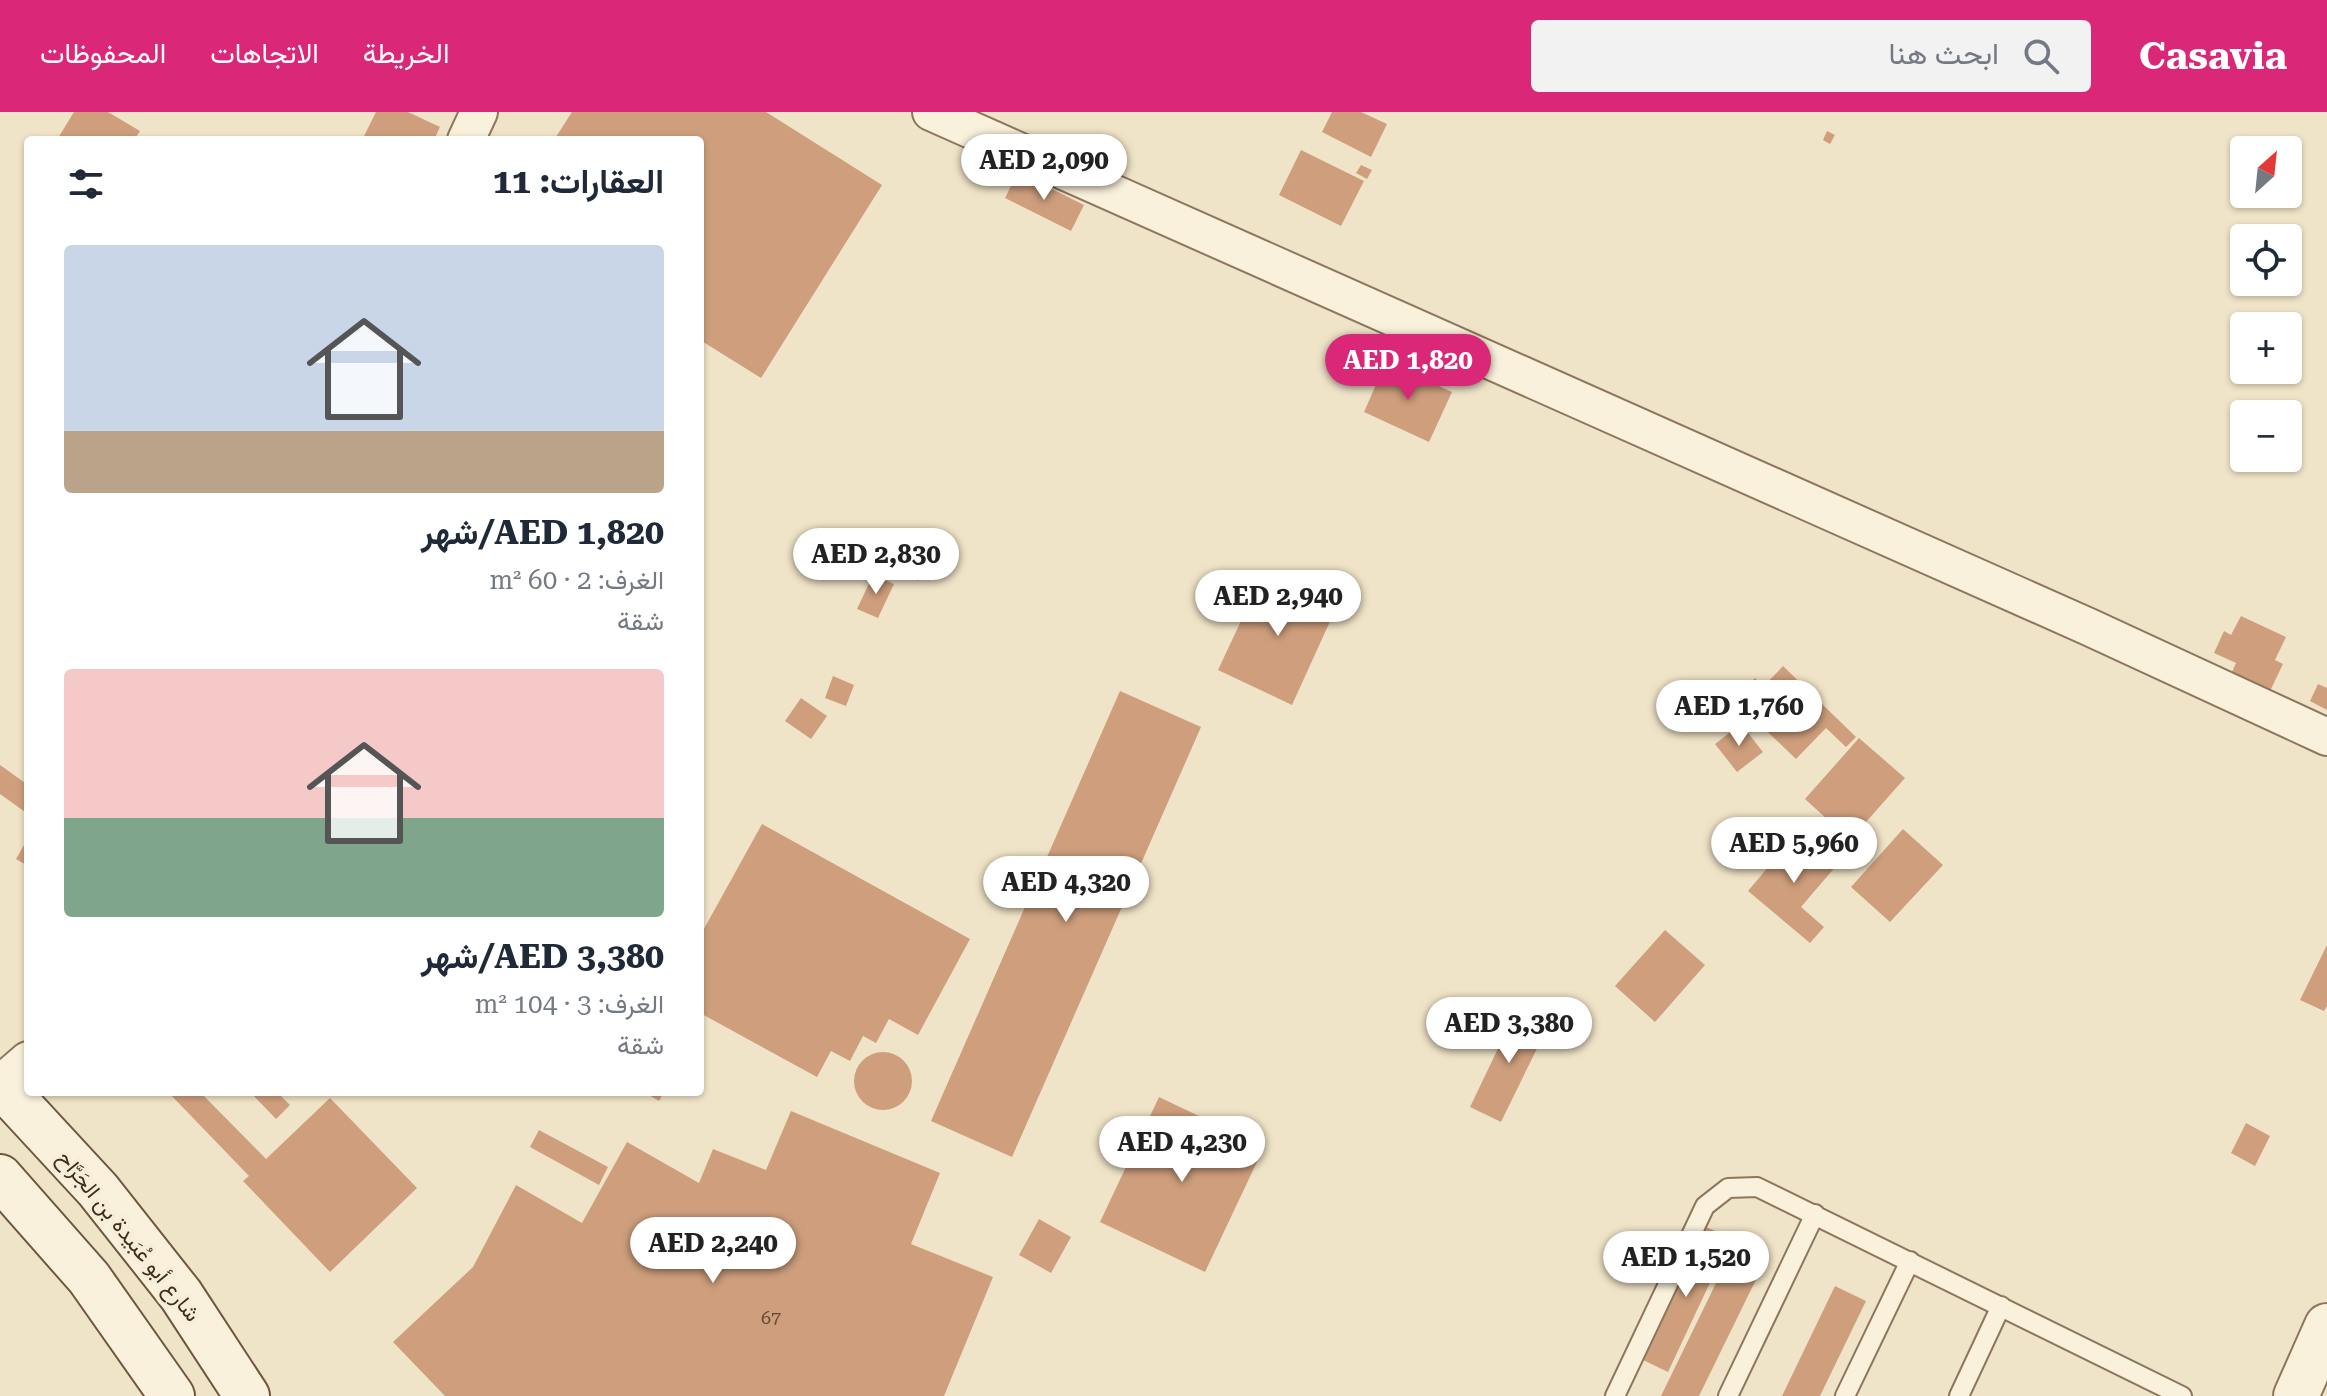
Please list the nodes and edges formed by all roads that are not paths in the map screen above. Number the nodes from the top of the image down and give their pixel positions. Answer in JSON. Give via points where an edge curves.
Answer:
{"nodes":[{"id":1,"x":479,"y":112,"type":"edge"},
{"id":2,"x":931,"y":112,"type":"edge"},
{"id":3,"x":468,"y":136,"type":"edge"},
{"id":4,"x":2327,"y":737,"type":"edge"},
{"id":5,"x":24,"y":1063,"type":"edge"},
{"id":6,"x":0,"y":1084,"type":"edge"},
{"id":7,"x":0,"y":1177,"type":"edge"},
{"id":8,"x":1815,"y":1214,"type":"junction"},
{"id":9,"x":1910,"y":1261,"type":"junction"},
{"id":10,"x":2001,"y":1306,"type":"junction"},
{"id":11,"x":2327,"y":1326,"type":"edge"},
{"id":12,"x":2292,"y":1390,"type":"edge"},
{"id":13,"x":172,"y":1396,"type":"edge"},
{"id":14,"x":247,"y":1396,"type":"edge"},
{"id":15,"x":1615,"y":1396,"type":"edge"},
{"id":16,"x":1728,"y":1396,"type":"edge"},
{"id":17,"x":1845,"y":1396,"type":"edge"},
{"id":18,"x":1959,"y":1396,"type":"edge"},
{"id":19,"x":2182,"y":1396,"type":"edge"}],
"edges":[{"from":1,"to":3,"type":"street"},
{"from":2,"to":4,"type":"street"},
{"from":5,"to":6,"type":"street"},
{"from":6,"to":14,"type":"main road","name":"شارع أبو عُبَيدة بن الجَرَّاح","via":[[98,1190],[181,1295]]},
{"from":7,"to":13,"type":"main road","via":[[89,1278]]},
{"from":8,"to":9,"type":"lane"},
{"from":8,"to":15,"type":"lane","via":[[1757,1187],[1728,1188],[1705,1206]]},
{"from":8,"to":16,"type":"lane"},
{"from":9,"to":10,"type":"lane"},
{"from":9,"to":17,"type":"lane"},
{"from":10,"to":18,"type":"lane"},
{"from":10,"to":19,"type":"lane"},
{"from":11,"to":12,"type":"main road"}]}
